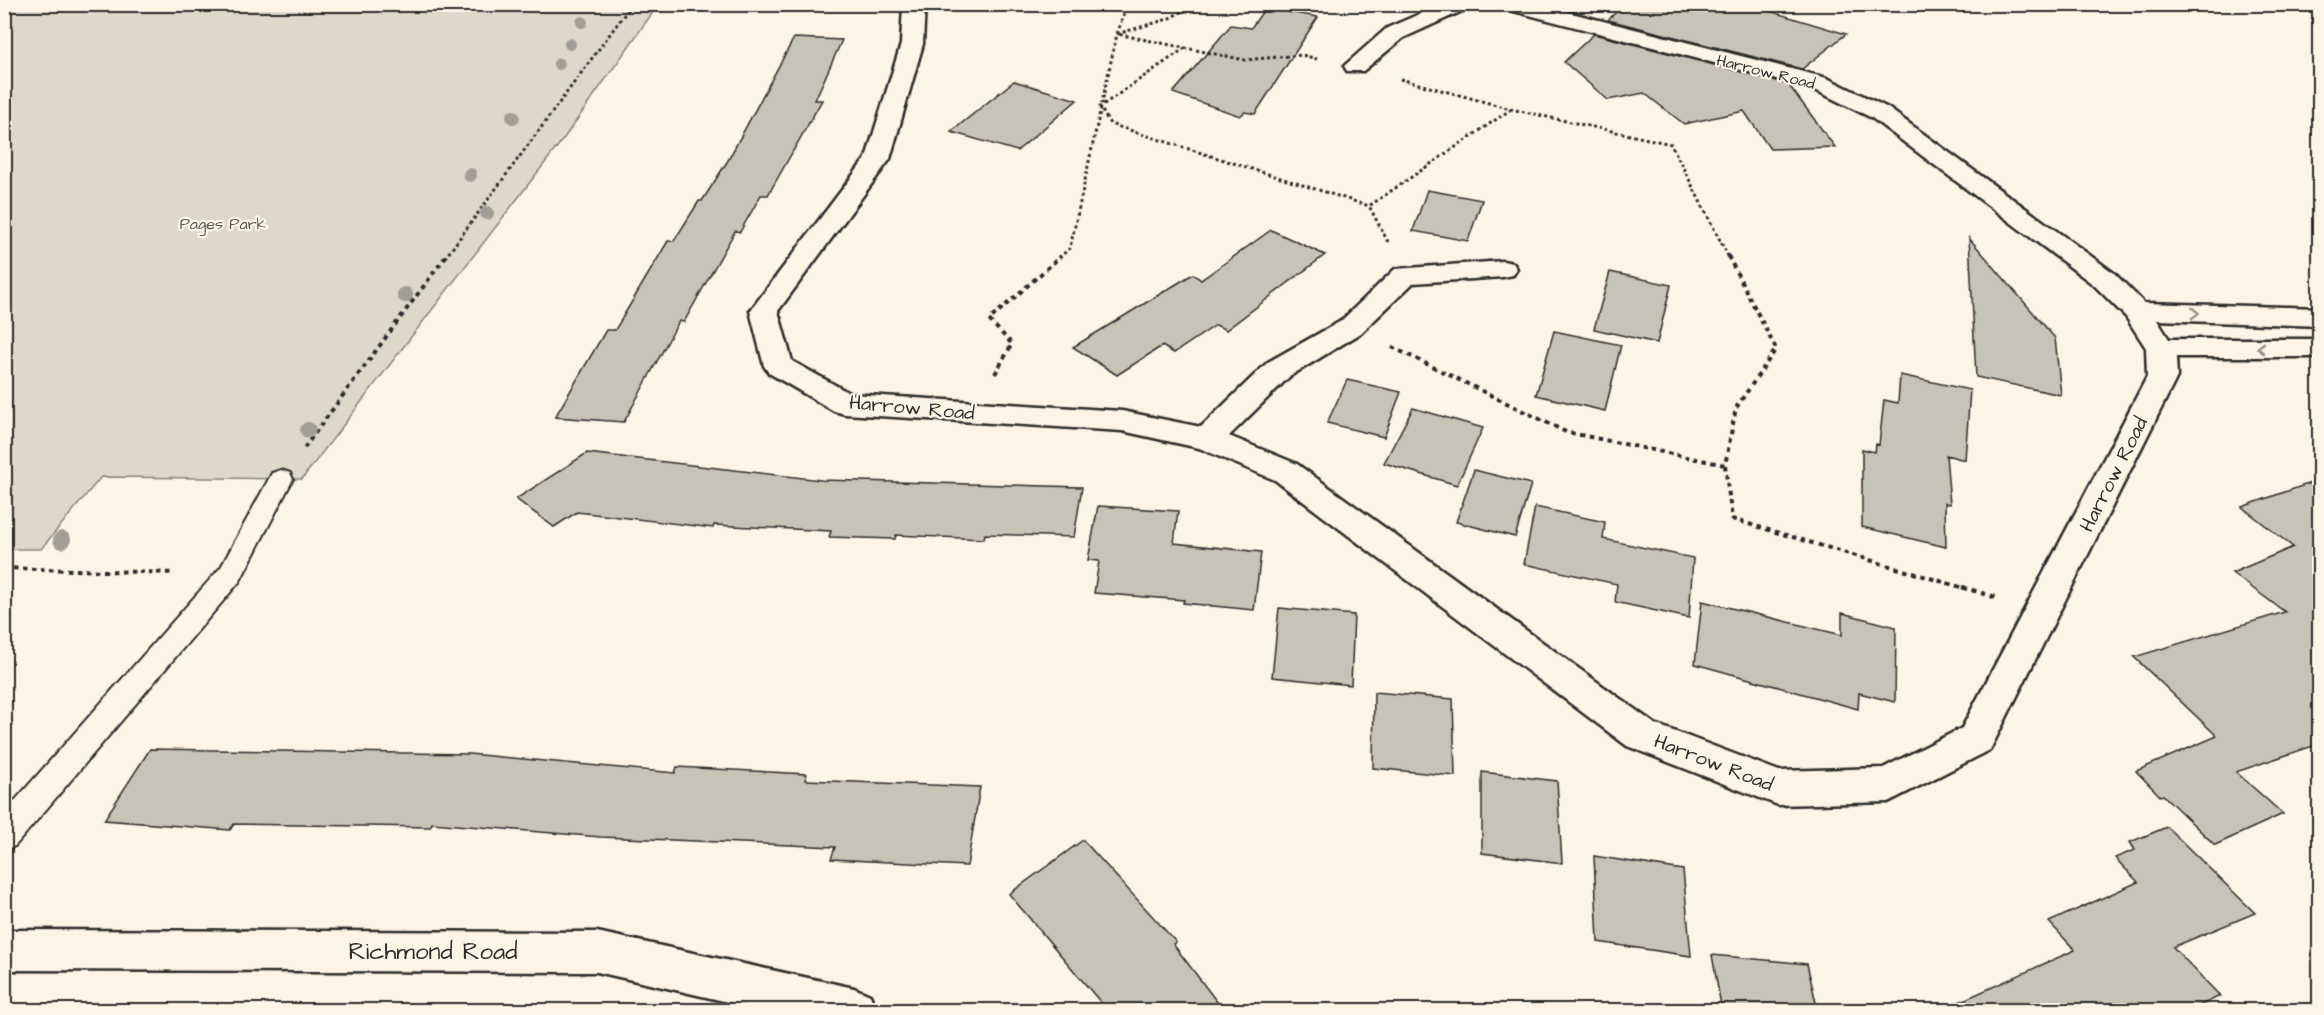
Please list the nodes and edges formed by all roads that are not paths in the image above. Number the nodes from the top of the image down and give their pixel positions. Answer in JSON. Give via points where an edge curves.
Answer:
{"nodes":[{"id":1,"x":914,"y":4,"type":"edge"},
{"id":2,"x":1462,"y":4,"type":"edge"},
{"id":3,"x":1509,"y":4,"type":"edge"},
{"id":4,"x":1355,"y":66,"type":"road end"},
{"id":5,"x":1503,"y":269,"type":"dead end"},
{"id":6,"x":2136,"y":311,"type":"junction"},
{"id":7,"x":2319,"y":318,"type":"edge"},
{"id":8,"x":2161,"y":348,"type":"junction"},
{"id":9,"x":2319,"y":348,"type":"edge"},
{"id":10,"x":1207,"y":439,"type":"junction"},
{"id":11,"x":281,"y":479,"type":"road end"},
{"id":12,"x":4,"y":836,"type":"edge"},
{"id":13,"x":4,"y":950,"type":"edge"},
{"id":14,"x":854,"y":1011,"type":"edge"}],
"edges":[{"from":1,"to":10,"type":"street","name":"Harrow Road","via":[[912,44],[878,159],[764,311],[779,366],[845,404],[1122,421]]},
{"from":2,"to":4,"type":"street","via":[[1395,33]]},
{"from":3,"to":6,"type":"street","name":"Harrow Road","via":[[1819,83],[1870,108],[2104,279]]},
{"from":5,"to":10,"type":"street","via":[[1405,275],[1351,327],[1279,369]]},
{"from":6,"to":7,"type":"street","one_way":true},
{"from":6,"to":8,"type":"street","name":"Harrow Road"},
{"from":9,"to":8,"type":"street","one_way":true},
{"from":8,"to":10,"type":"street","name":"Harrow Road","via":[[2162,377],[1976,739],[1888,785],[1778,788],[1641,735],[1286,472]]},
{"from":11,"to":12,"type":"lane","via":[[231,574]]},
{"from":13,"to":14,"type":"street","name":"Richmond Road","via":[[597,952]]}]}
